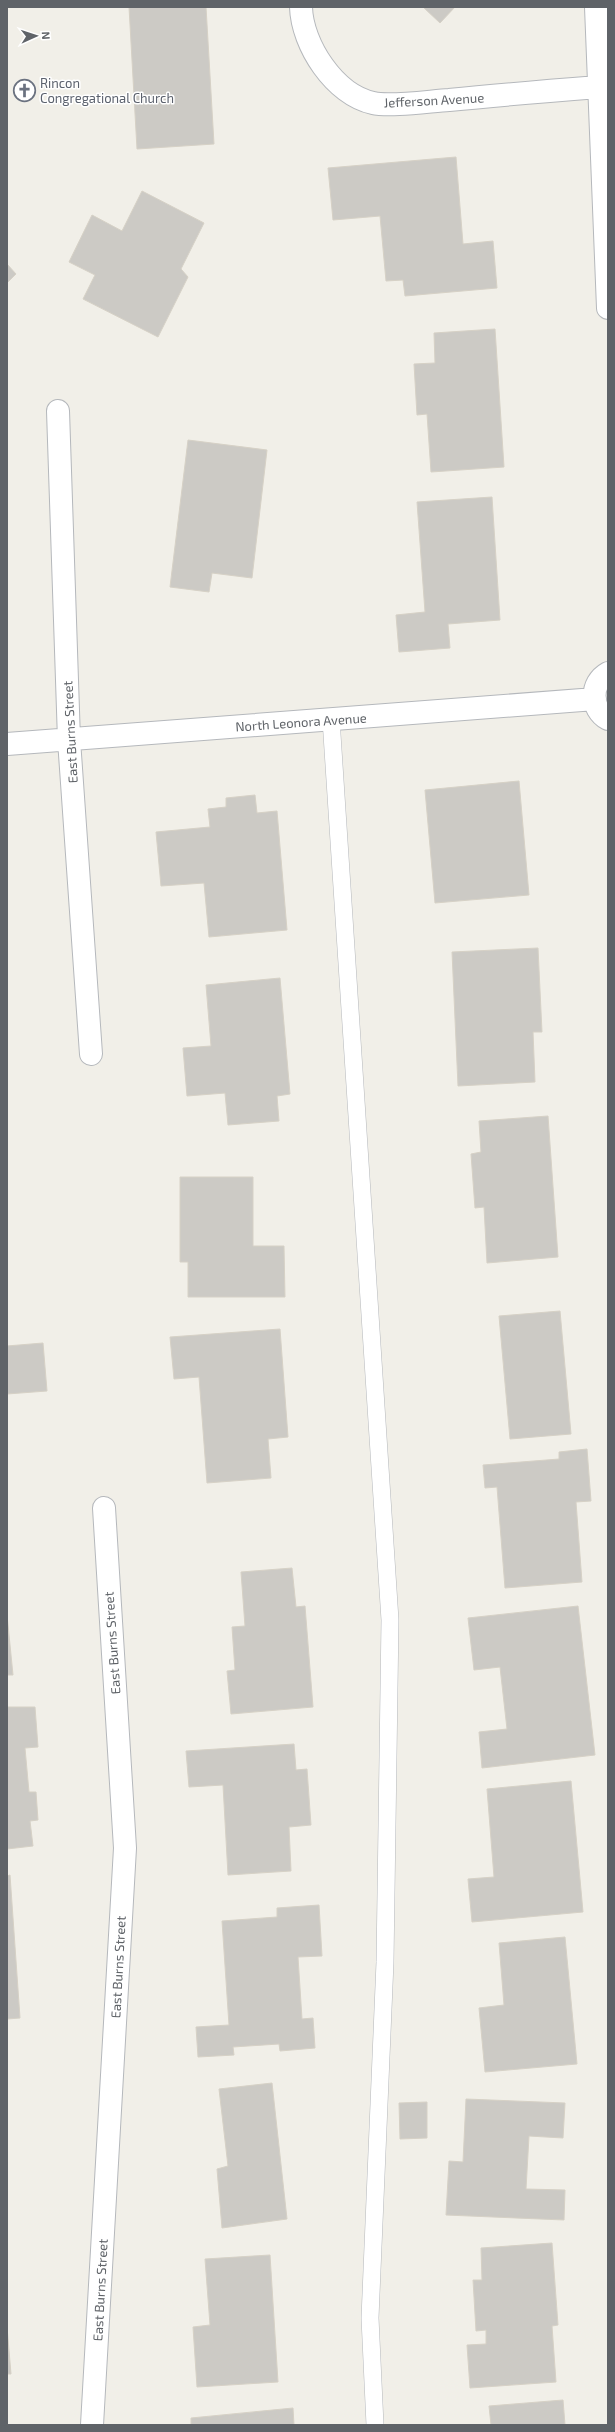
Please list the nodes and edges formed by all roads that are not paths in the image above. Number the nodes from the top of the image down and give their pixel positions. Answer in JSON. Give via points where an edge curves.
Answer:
{"nodes":[{"id":1,"x":301,"y":7,"type":"edge"},
{"id":2,"x":596,"y":7,"type":"edge"},
{"id":3,"x":598,"y":87,"type":"junction"},
{"id":4,"x":608,"y":308,"type":"edge"},
{"id":5,"x":58,"y":410,"type":"dead end"},
{"id":6,"x":608,"y":673,"type":"edge"},
{"id":7,"x":595,"y":699,"type":"junction"},
{"id":8,"x":608,"y":719,"type":"edge"},
{"id":9,"x":331,"y":720,"type":"junction"},
{"id":10,"x":69,"y":740,"type":"junction"},
{"id":11,"x":7,"y":744,"type":"edge"},
{"id":12,"x":91,"y":1054,"type":"dead end"},
{"id":13,"x":104,"y":1508,"type":"dead end"},
{"id":14,"x":92,"y":2425,"type":"edge"},
{"id":15,"x":375,"y":2425,"type":"edge"}],
"edges":[{"from":1,"to":3,"type":"street","name":"Jefferson Avenue","via":[[309,41],[324,70],[350,93],[373,103],[423,102]]},
{"from":2,"to":3,"type":"street"},
{"from":3,"to":4,"type":"street"},
{"from":5,"to":10,"type":"street","name":"East Burns Street"},
{"from":6,"to":7,"type":"street","via":[[596,686]]},
{"from":7,"to":8,"type":"street","via":[[598,711]]},
{"from":7,"to":9,"type":"street","name":"North Leonora Avenue"},
{"from":9,"to":10,"type":"street","name":"North Leonora Avenue"},
{"from":9,"to":15,"type":"lane","via":[[390,1620],[385,1962],[370,2318]]},
{"from":10,"to":11,"type":"street","name":"North Leonora Avenue"},
{"from":10,"to":12,"type":"street","name":"East Burns Street"},
{"from":13,"to":14,"type":"street","name":"East Burns Street","via":[[125,1848]]}]}
